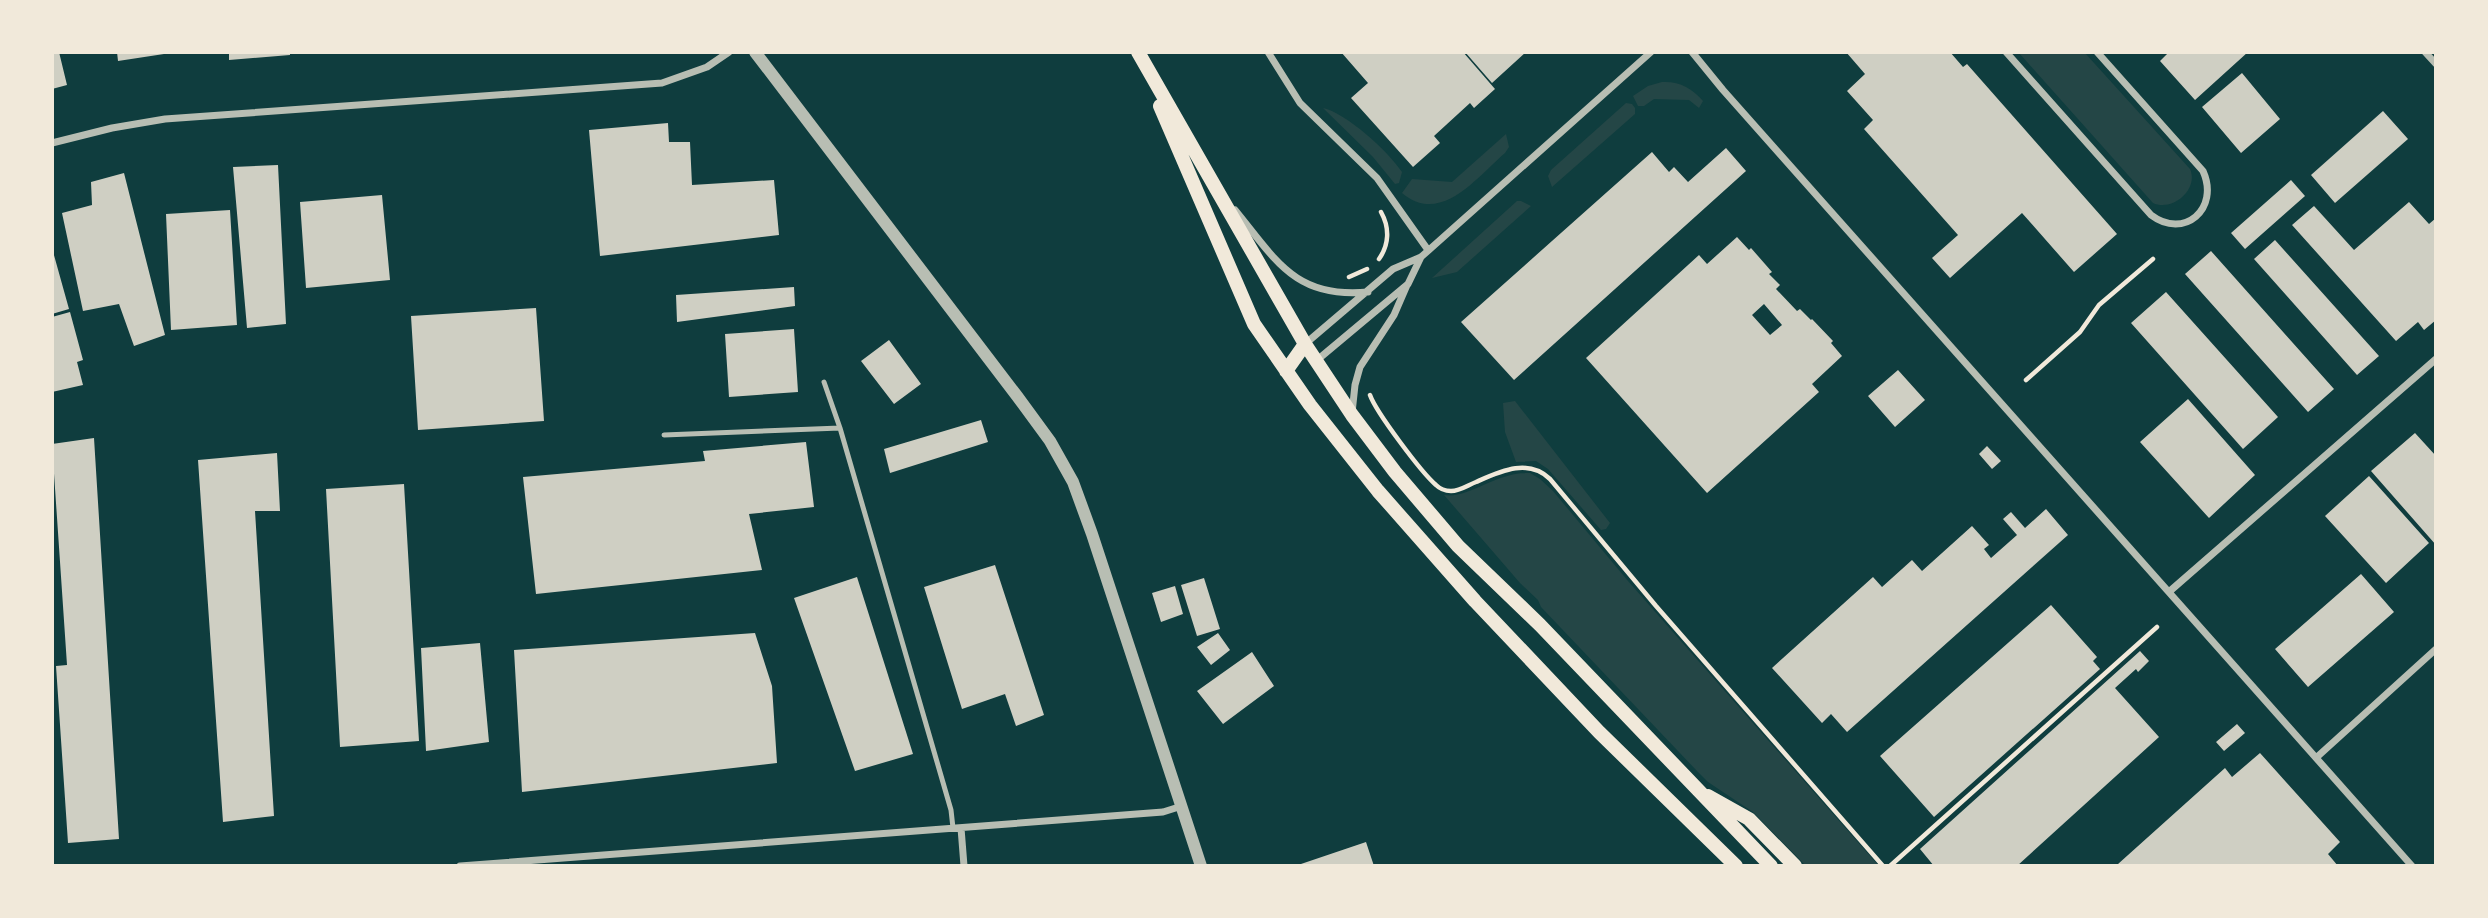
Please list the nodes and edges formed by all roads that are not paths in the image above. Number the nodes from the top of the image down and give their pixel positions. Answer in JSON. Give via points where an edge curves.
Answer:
{"nodes":[{"id":1,"x":729,"y":52,"type":"edge"},
{"id":2,"x":755,"y":52,"type":"edge"},
{"id":3,"x":1268,"y":52,"type":"edge"},
{"id":4,"x":1651,"y":52,"type":"edge"},
{"id":5,"x":1692,"y":52,"type":"edge"},
{"id":6,"x":2006,"y":52,"type":"edge"},
{"id":7,"x":2097,"y":52,"type":"edge"},
{"id":8,"x":2425,"y":52,"type":"edge"},
{"id":9,"x":1139,"y":54,"type":"edge"},
{"id":10,"x":2435,"y":64,"type":"edge"},
{"id":11,"x":52,"y":143,"type":"edge"},
{"id":12,"x":1214,"y":185,"type":"junction"},
{"id":13,"x":1429,"y":250,"type":"junction"},
{"id":14,"x":1421,"y":257,"type":"junction"},
{"id":15,"x":1408,"y":284,"type":"junction"},
{"id":16,"x":1368,"y":292,"type":"junction"},
{"id":17,"x":1305,"y":344,"type":"junction"},
{"id":18,"x":2435,"y":359,"type":"edge"},
{"id":19,"x":1316,"y":361,"type":"junction"},
{"id":20,"x":1287,"y":372,"type":"junction"},
{"id":21,"x":824,"y":382,"type":"dead end"},
{"id":22,"x":1352,"y":415,"type":"junction"},
{"id":23,"x":839,"y":428,"type":"junction"},
{"id":24,"x":663,"y":435,"type":"dead end"},
{"id":25,"x":2170,"y":591,"type":"junction"},
{"id":26,"x":2435,"y":649,"type":"edge"},
{"id":27,"x":2317,"y":757,"type":"junction"},
{"id":28,"x":1698,"y":790,"type":"junction"},
{"id":29,"x":1182,"y":806,"type":"junction"},
{"id":30,"x":957,"y":828,"type":"junction"},
{"id":31,"x":460,"y":866,"type":"edge"},
{"id":32,"x":964,"y":866,"type":"edge"},
{"id":33,"x":1201,"y":866,"type":"edge"},
{"id":34,"x":1736,"y":866,"type":"edge"},
{"id":35,"x":1771,"y":866,"type":"edge"},
{"id":36,"x":1795,"y":866,"type":"edge"},
{"id":37,"x":2412,"y":866,"type":"edge"}],
"edges":[{"from":1,"to":11,"type":"street","via":[[707,67],[662,83],[165,120]]},
{"from":2,"to":29,"type":"street","via":[[1050,441],[1073,482],[1092,534]]},
{"from":3,"to":13,"type":"street","via":[[1300,103],[1377,178]]},
{"from":4,"to":13,"type":"street"},
{"from":5,"to":25,"type":"street"},
{"from":6,"to":7,"type":"street","via":[[2151,215],[2172,224],[2191,220],[2208,200],[2203,171]]},
{"from":8,"to":10,"type":"street"},
{"from":9,"to":12,"type":"main road"},
{"from":9,"to":20,"type":"main road","via":[[1254,324]]},
{"from":12,"to":16,"type":"street","via":[[1290,274],[1326,292]]},
{"from":12,"to":17,"type":"main road"},
{"from":13,"to":14,"type":"street"},
{"from":14,"to":15,"type":"street"},
{"from":14,"to":16,"type":"street","via":[[1393,269]]},
{"from":15,"to":19,"type":"street"},
{"from":15,"to":22,"type":"street","via":[[1360,368]]},
{"from":16,"to":17,"type":"street"},
{"from":17,"to":19,"type":"main road"},
{"from":17,"to":20,"type":"main road"},
{"from":18,"to":25,"type":"street"},
{"from":19,"to":20,"type":"main road"},
{"from":19,"to":22,"type":"main road"},
{"from":20,"to":34,"type":"main road","via":[[1443,567],[1599,732]]},
{"from":21,"to":23,"type":"lane"},
{"from":22,"to":28,"type":"main road","via":[[1458,546]]},
{"from":23,"to":24,"type":"lane"},
{"from":23,"to":30,"type":"lane"},
{"from":25,"to":27,"type":"street"},
{"from":26,"to":27,"type":"street"},
{"from":27,"to":37,"type":"street"},
{"from":28,"to":35,"type":"main road"},
{"from":28,"to":36,"type":"main road","via":[[1749,819]]},
{"from":29,"to":30,"type":"street","via":[[1163,812]]},
{"from":29,"to":33,"type":"street"},
{"from":30,"to":31,"type":"street"},
{"from":30,"to":32,"type":"street"}]}
